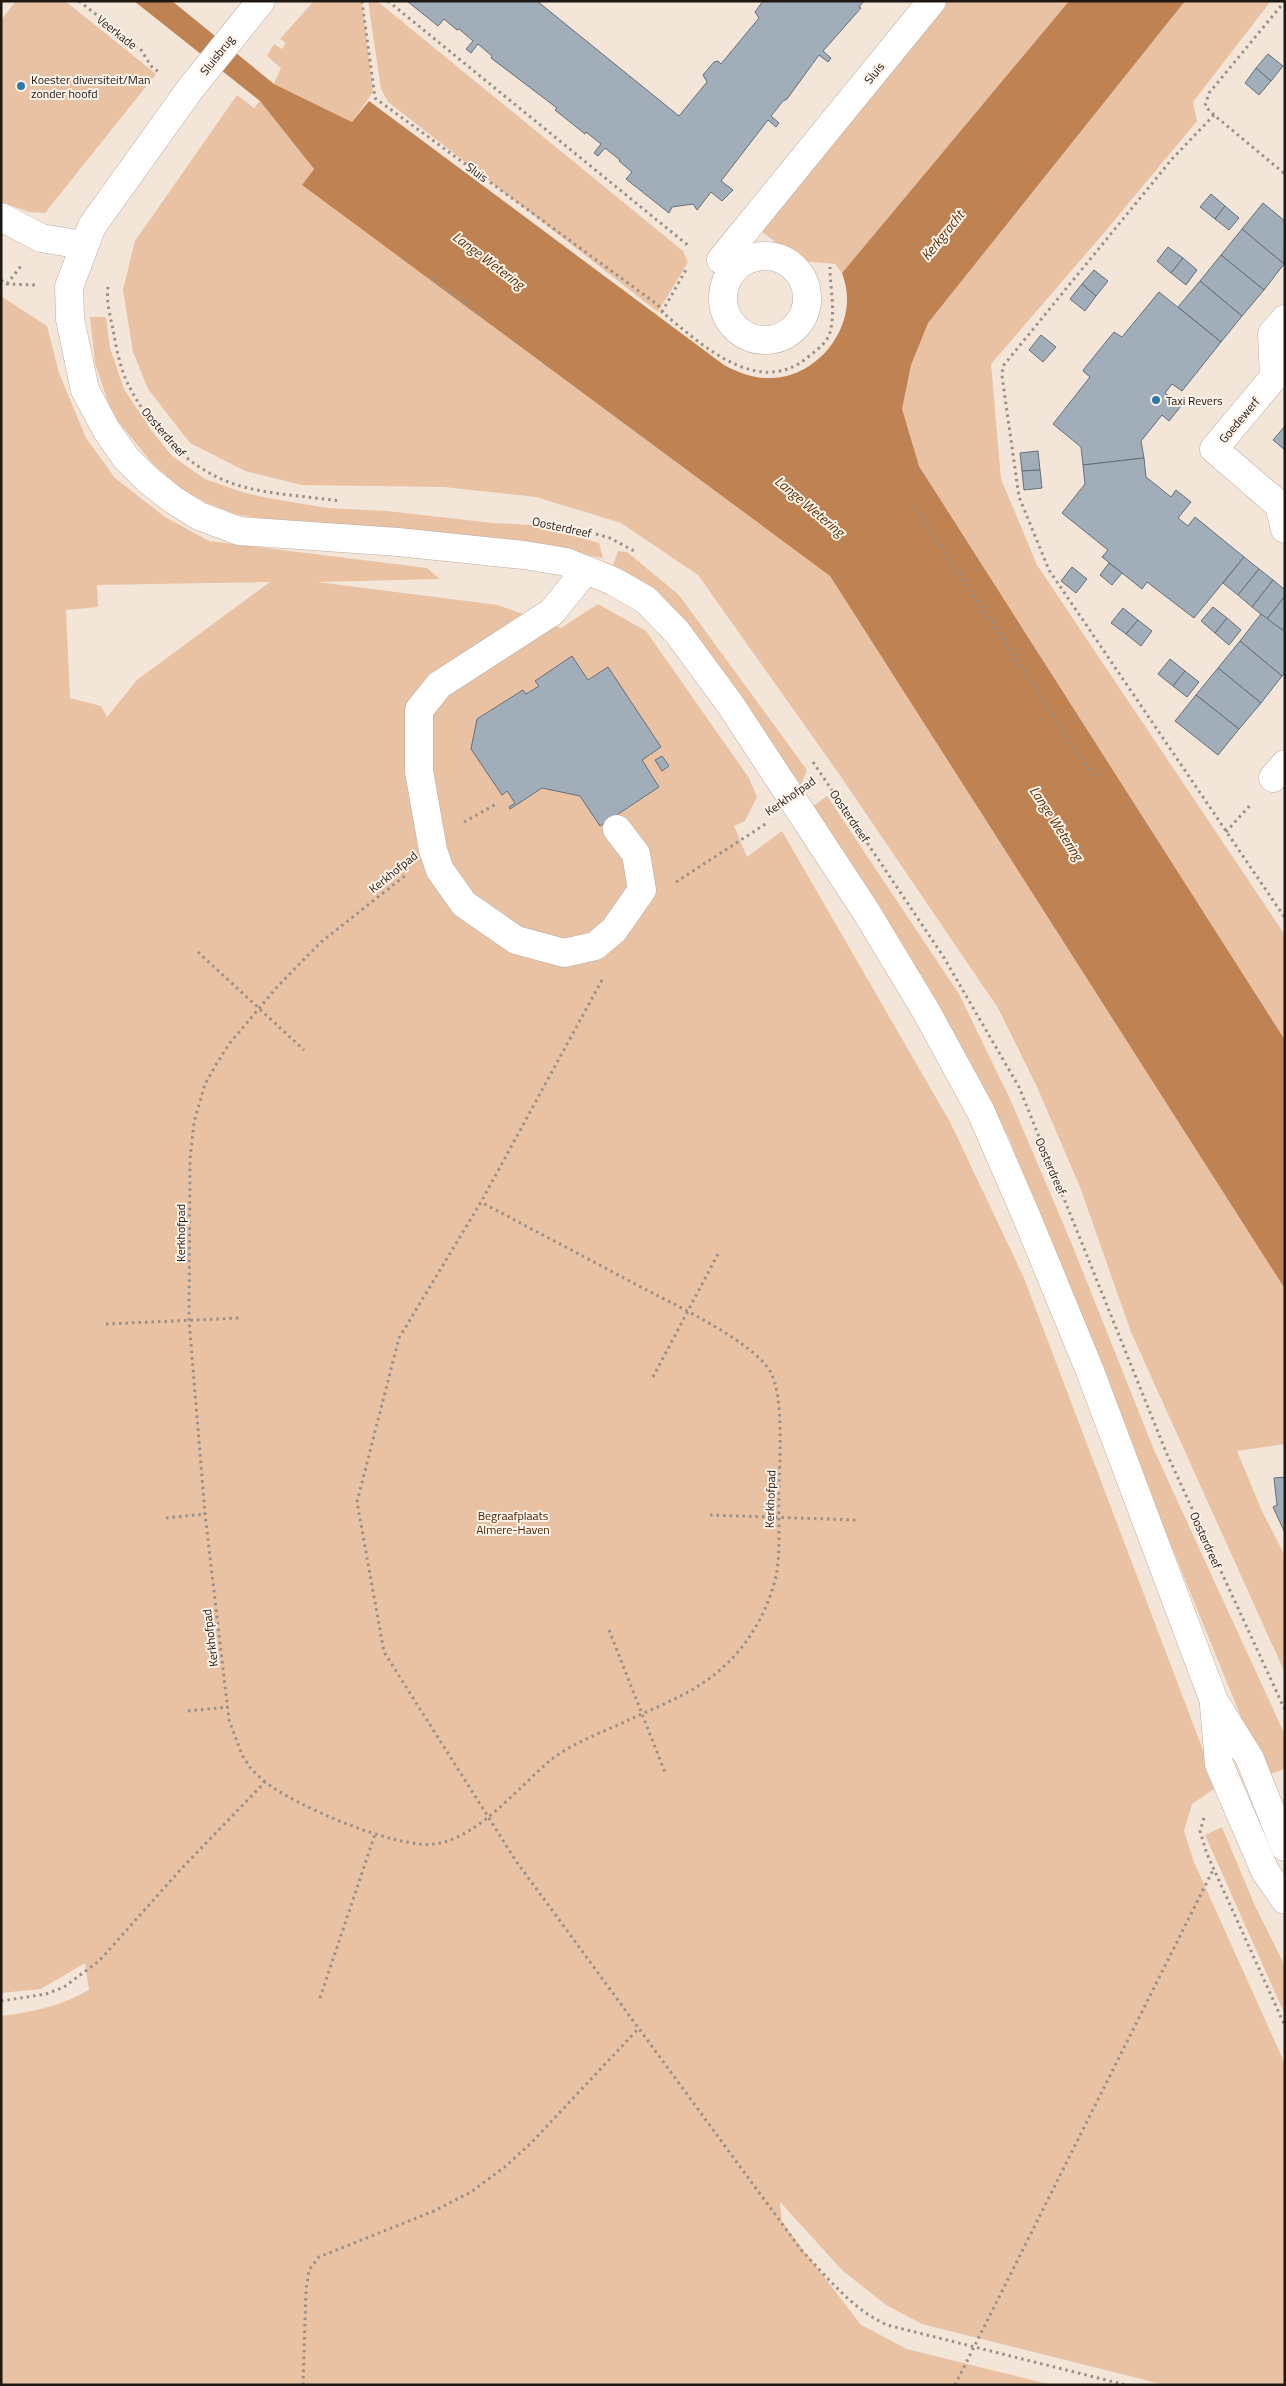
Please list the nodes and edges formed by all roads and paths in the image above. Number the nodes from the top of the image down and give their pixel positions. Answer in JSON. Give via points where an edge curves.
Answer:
{"nodes":[{"id":1,"x":79,"y":1,"type":"edge"},
{"id":2,"x":261,"y":1,"type":"edge"},
{"id":3,"x":362,"y":1,"type":"edge"},
{"id":4,"x":388,"y":1,"type":"edge"},
{"id":5,"x":932,"y":1,"type":"edge"},
{"id":6,"x":1285,"y":1,"type":"edge"},
{"id":7,"x":158,"y":71,"type":"dead end"},
{"id":8,"x":1214,"y":115,"type":"junction"},
{"id":9,"x":1285,"y":174,"type":"edge"},
{"id":10,"x":1,"y":217,"type":"edge"},
{"id":11,"x":83,"y":246,"type":"junction"},
{"id":12,"x":721,"y":260,"type":"junction"},
{"id":13,"x":830,"y":267,"type":"dead end"},
{"id":14,"x":432,"y":279,"type":"dead end"},
{"id":15,"x":1,"y":280,"type":"edge"},
{"id":16,"x":7,"y":284,"type":"dead end"},
{"id":17,"x":108,"y":290,"type":"dead end"},
{"id":18,"x":662,"y":312,"type":"junction"},
{"id":19,"x":480,"y":315,"type":"dead end"},
{"id":20,"x":1285,"y":319,"type":"edge"},
{"id":21,"x":348,"y":502,"type":"dead end"},
{"id":22,"x":916,"y":508,"type":"dead end"},
{"id":23,"x":1285,"y":529,"type":"edge"},
{"id":24,"x":593,"y":534,"type":"dead end"},
{"id":25,"x":638,"y":553,"type":"dead end"},
{"id":26,"x":584,"y":571,"type":"junction"},
{"id":27,"x":809,"y":757,"type":"dead end"},
{"id":28,"x":1096,"y":779,"type":"dead end"},
{"id":29,"x":826,"y":780,"type":"junction"},
{"id":30,"x":498,"y":803,"type":"dead end"},
{"id":31,"x":797,"y":804,"type":"junction"},
{"id":32,"x":617,"y":828,"type":"dead end"},
{"id":33,"x":432,"y":850,"type":"junction"},
{"id":34,"x":668,"y":887,"type":"dead end"},
{"id":35,"x":1285,"y":918,"type":"edge"},
{"id":36,"x":198,"y":952,"type":"dead end"},
{"id":37,"x":604,"y":975,"type":"dead end"},
{"id":38,"x":260,"y":1009,"type":"junction"},
{"id":39,"x":304,"y":1050,"type":"dead end"},
{"id":40,"x":481,"y":1202,"type":"junction"},
{"id":41,"x":719,"y":1252,"type":"dead end"},
{"id":42,"x":687,"y":1312,"type":"junction"},
{"id":43,"x":240,"y":1318,"type":"dead end"},
{"id":44,"x":189,"y":1320,"type":"junction"},
{"id":45,"x":106,"y":1324,"type":"dead end"},
{"id":46,"x":653,"y":1377,"type":"dead end"},
{"id":47,"x":204,"y":1514,"type":"junction"},
{"id":48,"x":710,"y":1515,"type":"dead end"},
{"id":49,"x":778,"y":1517,"type":"junction"},
{"id":50,"x":166,"y":1518,"type":"dead end"},
{"id":51,"x":856,"y":1520,"type":"dead end"},
{"id":52,"x":609,"y":1630,"type":"dead end"},
{"id":53,"x":1214,"y":1701,"type":"junction"},
{"id":54,"x":228,"y":1707,"type":"junction"},
{"id":55,"x":1285,"y":1710,"type":"edge"},
{"id":56,"x":188,"y":1712,"type":"dead end"},
{"id":57,"x":642,"y":1714,"type":"junction"},
{"id":58,"x":666,"y":1775,"type":"dead end"},
{"id":59,"x":264,"y":1782,"type":"junction"},
{"id":60,"x":487,"y":1816,"type":"junction"},
{"id":61,"x":375,"y":1834,"type":"junction"},
{"id":62,"x":1285,"y":1847,"type":"edge"},
{"id":63,"x":1214,"y":1868,"type":"dead end"},
{"id":64,"x":1285,"y":1900,"type":"edge"},
{"id":65,"x":320,"y":1998,"type":"dead end"},
{"id":66,"x":1,"y":2001,"type":"edge"},
{"id":67,"x":639,"y":2028,"type":"junction"},
{"id":68,"x":973,"y":2347,"type":"junction"},
{"id":69,"x":1112,"y":2381,"type":"junction"},
{"id":70,"x":303,"y":2385,"type":"edge"},
{"id":71,"x":955,"y":2385,"type":"edge"},
{"id":72,"x":1106,"y":2385,"type":"edge"},
{"id":73,"x":1126,"y":2385,"type":"edge"}],
"edges":[{"from":1,"to":7,"type":"path","name":"Veerkade","via":[[141,50]]},
{"from":2,"to":11,"type":"main road","name":"Sluisbrug","via":[[191,88],[92,226]]},
{"from":3,"to":18,"type":"path","name":"Sluis","via":[[375,98],[658,305]]},
{"from":4,"to":12,"type":"path"},
{"from":5,"to":12,"type":"main road","name":"Sluis"},
{"from":6,"to":8,"type":"path","via":[[1209,93],[1206,106]]},
{"from":8,"to":9,"type":"path"},
{"from":8,"to":35,"type":"path","via":[[1172,159],[1003,366],[1002,376],[1018,497],[1049,570]]},
{"from":10,"to":11,"type":"main road","via":[[41,238]]},
{"from":11,"to":26,"type":"main road","via":[[69,287],[70,319],[85,390],[126,458],[172,500],[200,516],[239,531],[524,555],[566,562]]},
{"from":12,"to":18,"type":"path"},
{"from":13,"to":18,"type":"path","via":[[831,329],[823,346],[800,364],[783,370],[750,371],[736,366],[702,345]]},
{"from":14,"to":19,"type":"path"},
{"from":15,"to":16,"type":"path"},
{"from":17,"to":21,"type":"path","name":"Oosterdreef","via":[[115,343],[127,383],[147,416],[182,455],[234,484]]},
{"from":20,"to":23,"type":"main road","name":"Goedewerf","via":[[1272,334],[1274,377],[1214,449],[1279,505]]},
{"from":22,"to":28,"type":"path"},
{"from":24,"to":25,"type":"path","name":"Oosterdreef","via":[[610,538]]},
{"from":26,"to":31,"type":"main road","via":[[613,581],[646,600],[677,632]]},
{"from":26,"to":33,"type":"main road","via":[[552,612],[439,686],[419,710],[419,771]]},
{"from":27,"to":29,"type":"path","name":"Oosterdreef"},
{"from":29,"to":31,"type":"path","name":"Kerkhofpad"},
{"from":29,"to":55,"type":"path","name":"Oosterdreef","via":[[943,956],[1019,1087],[1166,1452]]},
{"from":30,"to":33,"type":"path","name":"Kerkhofpad","via":[[449,830]]},
{"from":31,"to":34,"type":"path","name":"Kerkhofpad"},
{"from":31,"to":53,"type":"main road","via":[[921,1003],[981,1112],[1086,1362]]},
{"from":32,"to":33,"type":"main road","via":[[636,854],[642,890],[614,930],[595,946],[564,953],[516,940],[464,904],[440,870]]},
{"from":33,"to":38,"type":"path","name":"Kerkhofpad","via":[[416,867],[321,942]]},
{"from":36,"to":38,"type":"path"},
{"from":37,"to":40,"type":"path"},
{"from":38,"to":39,"type":"path"},
{"from":38,"to":44,"type":"path","name":"Kerkhofpad","via":[[217,1063],[205,1084],[194,1122],[190,1178]]},
{"from":40,"to":42,"type":"path","name":"Kerkhofpad"},
{"from":40,"to":60,"type":"path","via":[[399,1338],[357,1502],[384,1652]]},
{"from":41,"to":42,"type":"path"},
{"from":42,"to":46,"type":"path"},
{"from":42,"to":49,"type":"path","name":"Kerkhofpad","via":[[753,1351],[771,1373],[780,1428]]},
{"from":43,"to":44,"type":"path"},
{"from":44,"to":45,"type":"path"},
{"from":44,"to":47,"type":"path","name":"Kerkhofpad"},
{"from":47,"to":50,"type":"path"},
{"from":47,"to":54,"type":"path","name":"Kerkhofpad"},
{"from":48,"to":49,"type":"path"},
{"from":49,"to":51,"type":"path"},
{"from":49,"to":57,"type":"path","name":"Kerkhofpad","via":[[776,1574],[765,1610],[750,1639],[696,1688]]},
{"from":52,"to":57,"type":"path"},
{"from":53,"to":62,"type":"main road","via":[[1250,1759]]},
{"from":53,"to":64,"type":"main road","via":[[1219,1764],[1264,1871]]},
{"from":54,"to":56,"type":"path"},
{"from":54,"to":59,"type":"path","name":"Kerkhofpad","via":[[234,1738],[242,1755]]},
{"from":57,"to":58,"type":"path"},
{"from":57,"to":60,"type":"path","name":"Kerkhofpad","via":[[554,1757]]},
{"from":59,"to":61,"type":"path","name":"Kerkhofpad","via":[[289,1798]]},
{"from":59,"to":66,"type":"path","via":[[100,1961],[64,1987],[46,1994]]},
{"from":60,"to":61,"type":"path","name":"Kerkhofpad","via":[[465,1832],[433,1844],[405,1843]]},
{"from":60,"to":67,"type":"path","via":[[516,1861]]},
{"from":61,"to":65,"type":"path"},
{"from":63,"to":68,"type":"path"},
{"from":67,"to":68,"type":"path","via":[[802,2252],[853,2304],[887,2325]]},
{"from":67,"to":70,"type":"path","via":[[532,2142],[470,2192],[434,2211],[319,2257],[310,2270],[306,2290]]},
{"from":68,"to":69,"type":"path"},
{"from":68,"to":71,"type":"path"},
{"from":69,"to":72,"type":"path"},
{"from":69,"to":73,"type":"path"}]}
